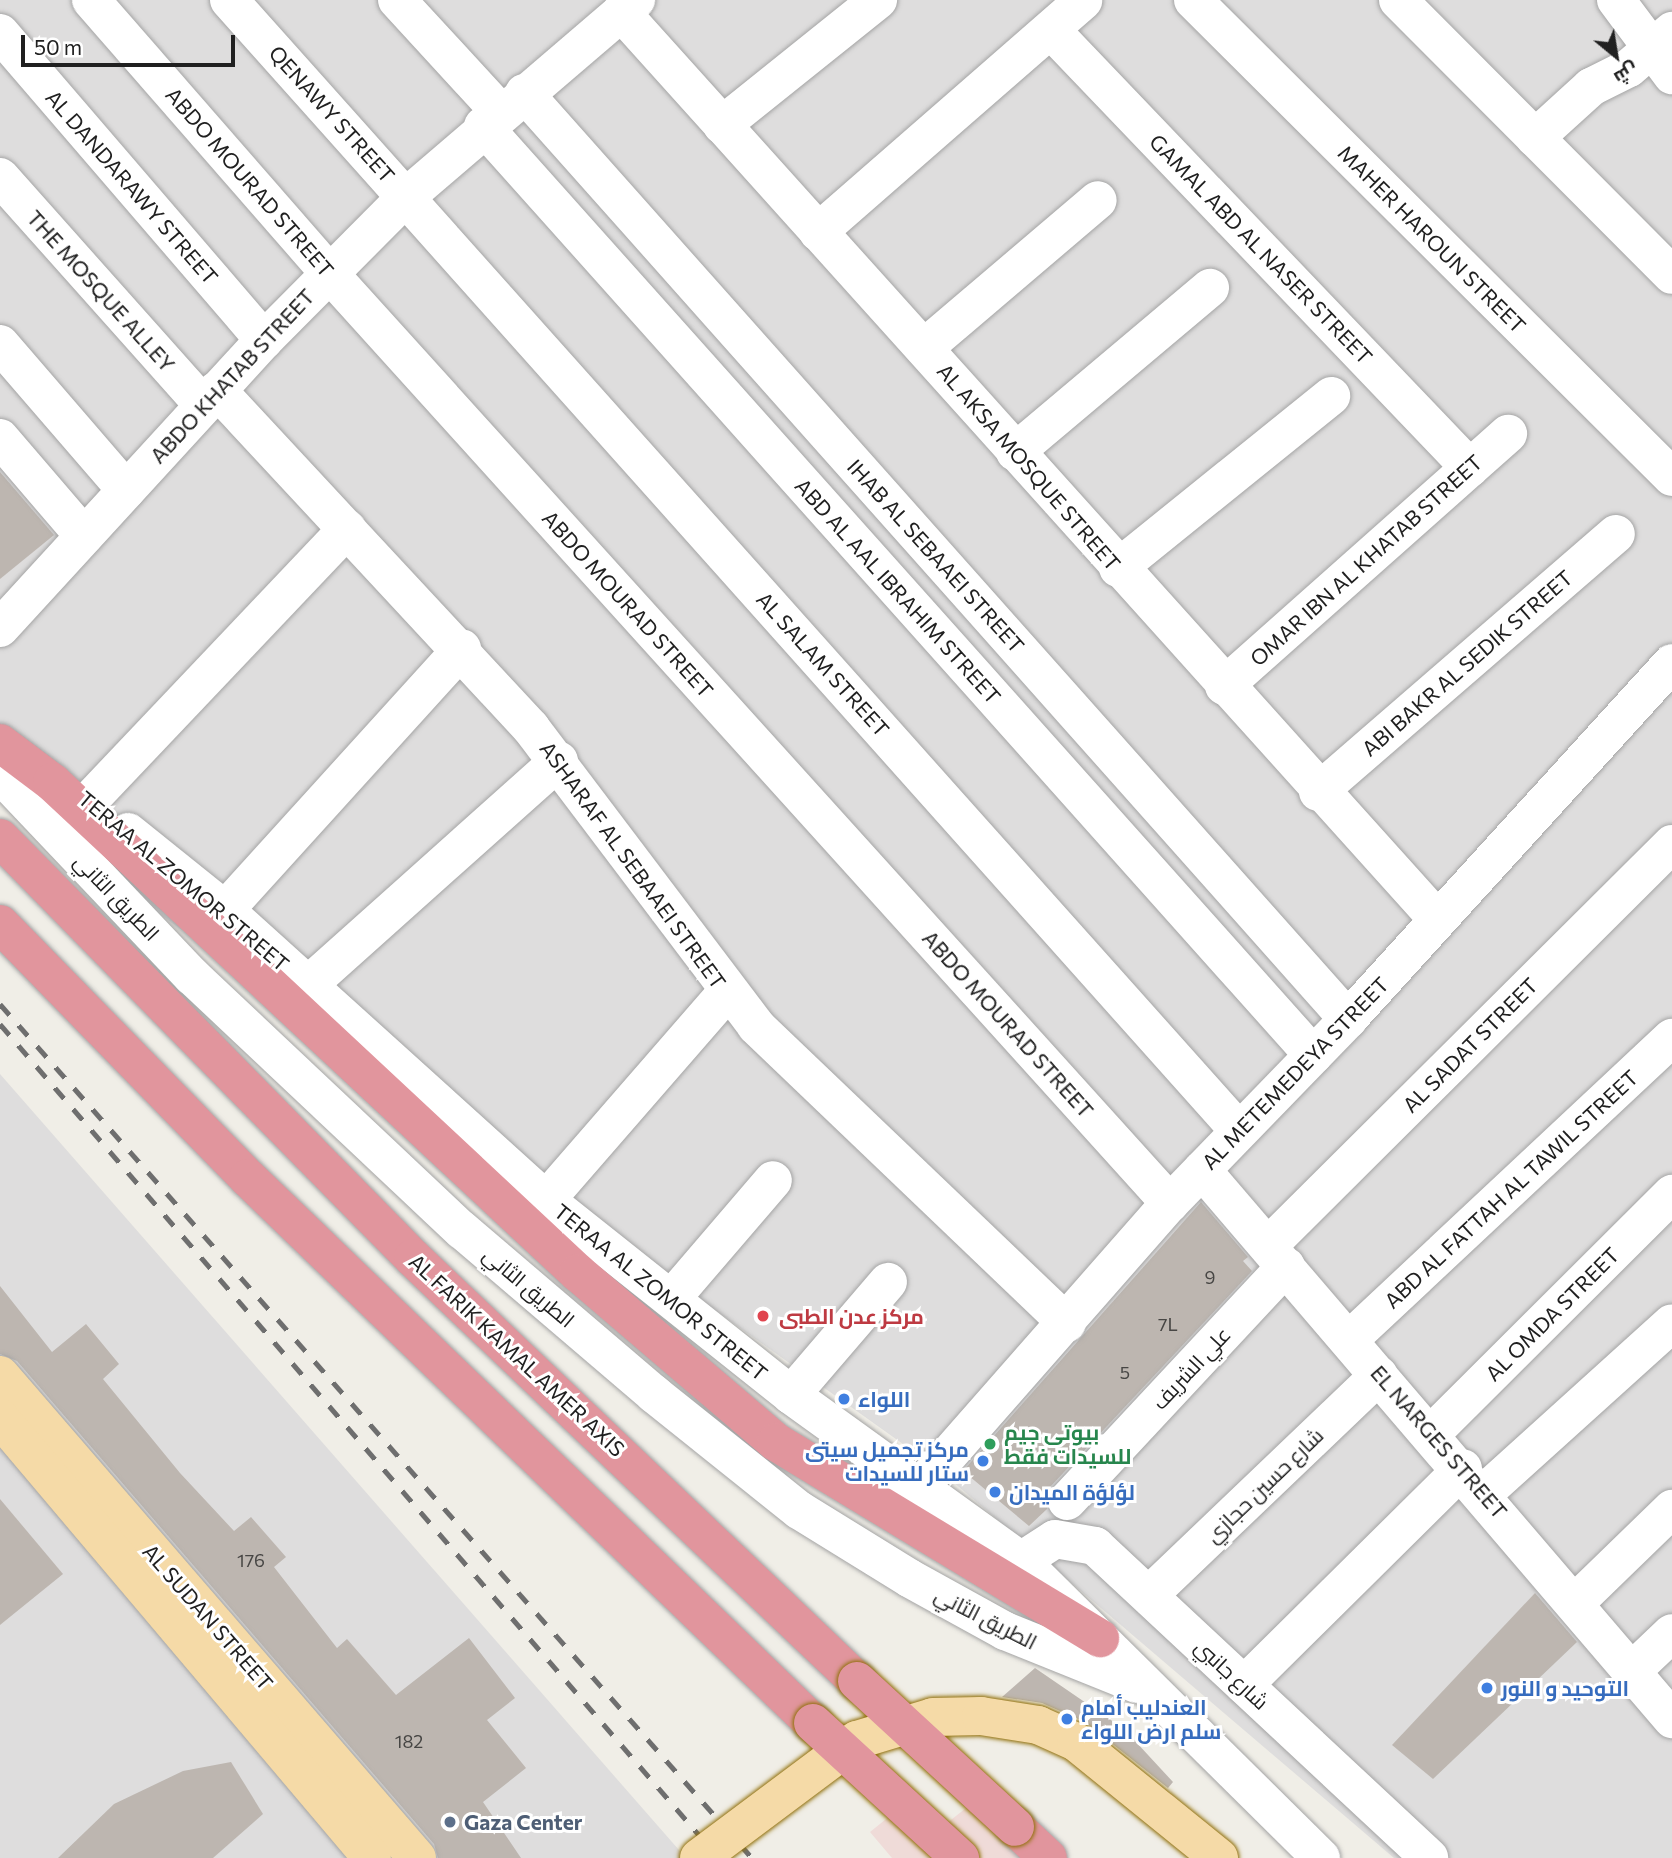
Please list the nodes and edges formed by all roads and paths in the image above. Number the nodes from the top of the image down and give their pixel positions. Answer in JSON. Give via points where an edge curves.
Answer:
{"nodes":[{"id":1,"x":91,"y":0,"type":"edge"},
{"id":2,"x":229,"y":0,"type":"edge"},
{"id":3,"x":397,"y":0,"type":"edge"},
{"id":4,"x":878,"y":0,"type":"edge"},
{"id":5,"x":1194,"y":0,"type":"edge"},
{"id":6,"x":1398,"y":0,"type":"edge"},
{"id":7,"x":1616,"y":0,"type":"edge"},
{"id":8,"x":1083,"y":1,"type":"edge"},
{"id":9,"x":629,"y":6,"type":"edge"},
{"id":10,"x":1051,"y":30,"type":"junction"},
{"id":11,"x":0,"y":33,"type":"edge"},
{"id":12,"x":1665,"y":52,"type":"edge"},
{"id":13,"x":502,"y":110,"type":"junction"},
{"id":14,"x":722,"y":125,"type":"junction"},
{"id":15,"x":1535,"y":138,"type":"junction"},
{"id":16,"x":0,"y":177,"type":"edge"},
{"id":17,"x":406,"y":197,"type":"junction"},
{"id":18,"x":1098,"y":200,"type":"dead end"},
{"id":19,"x":818,"y":232,"type":"junction"},
{"id":20,"x":329,"y":273,"type":"junction"},
{"id":21,"x":1672,"y":275,"type":"edge"},
{"id":22,"x":1210,"y":288,"type":"dead end"},
{"id":23,"x":264,"y":340,"type":"junction"},
{"id":24,"x":0,"y":344,"type":"edge"},
{"id":25,"x":924,"y":348,"type":"junction"},
{"id":26,"x":1331,"y":396,"type":"dead end"},
{"id":27,"x":210,"y":398,"type":"junction"},
{"id":28,"x":1508,"y":434,"type":"dead end"},
{"id":29,"x":0,"y":438,"type":"edge"},
{"id":30,"x":1015,"y":452,"type":"junction"},
{"id":31,"x":1470,"y":468,"type":"junction"},
{"id":32,"x":1672,"y":477,"type":"edge"},
{"id":33,"x":126,"y":490,"type":"junction"},
{"id":34,"x":347,"y":529,"type":"junction"},
{"id":35,"x":1616,"y":534,"type":"dead end"},
{"id":36,"x":84,"y":536,"type":"junction"},
{"id":37,"x":1118,"y":568,"type":"junction"},
{"id":38,"x":3,"y":618,"type":"edge"},
{"id":39,"x":462,"y":649,"type":"junction"},
{"id":40,"x":1672,"y":663,"type":"edge"},
{"id":41,"x":1224,"y":686,"type":"junction"},
{"id":42,"x":0,"y":723,"type":"edge"},
{"id":43,"x":0,"y":743,"type":"edge"},
{"id":44,"x":559,"y":761,"type":"junction"},
{"id":45,"x":0,"y":774,"type":"edge"},
{"id":46,"x":1318,"y":792,"type":"junction"},
{"id":47,"x":89,"y":801,"type":"junction"},
{"id":48,"x":0,"y":838,"type":"edge"},
{"id":49,"x":1672,"y":844,"type":"edge"},
{"id":50,"x":225,"y":909,"type":"junction"},
{"id":51,"x":1438,"y":920,"type":"junction"},
{"id":52,"x":0,"y":924,"type":"edge"},
{"id":53,"x":307,"y":986,"type":"junction"},
{"id":54,"x":726,"y":993,"type":"junction"},
{"id":55,"x":1348,"y":1019,"type":"junction"},
{"id":56,"x":1672,"y":1038,"type":"edge"},
{"id":57,"x":1312,"y":1055,"type":"junction"},
{"id":58,"x":1239,"y":1131,"type":"junction"},
{"id":59,"x":1202,"y":1170,"type":"junction"},
{"id":60,"x":774,"y":1180,"type":"dead end"},
{"id":61,"x":1672,"y":1194,"type":"edge"},
{"id":62,"x":546,"y":1200,"type":"junction"},
{"id":63,"x":1170,"y":1203,"type":"junction"},
{"id":64,"x":1277,"y":1256,"type":"junction"},
{"id":65,"x":888,"y":1282,"type":"dead end"},
{"id":66,"x":672,"y":1298,"type":"junction"},
{"id":67,"x":1067,"y":1323,"type":"junction"},
{"id":68,"x":1672,"y":1323,"type":"edge"},
{"id":69,"x":1350,"y":1339,"type":"junction"},
{"id":70,"x":1379,"y":1374,"type":"junction"},
{"id":71,"x":0,"y":1375,"type":"edge"},
{"id":72,"x":791,"y":1395,"type":"junction"},
{"id":73,"x":0,"y":1418,"type":"edge"},
{"id":74,"x":1432,"y":1433,"type":"junction"},
{"id":75,"x":0,"y":1460,"type":"edge"},
{"id":76,"x":1474,"y":1480,"type":"junction"},
{"id":77,"x":921,"y":1486,"type":"junction"},
{"id":78,"x":1067,"y":1501,"type":"dead end"},
{"id":79,"x":1672,"y":1509,"type":"edge"},
{"id":80,"x":1030,"y":1570,"type":"junction"},
{"id":81,"x":1149,"y":1595,"type":"junction"},
{"id":82,"x":1576,"y":1602,"type":"junction"},
{"id":83,"x":1672,"y":1633,"type":"edge"},
{"id":84,"x":1100,"y":1638,"type":"junction"},
{"id":85,"x":1632,"y":1671,"type":"junction"},
{"id":86,"x":1142,"y":1685,"type":"junction"},
{"id":87,"x":1244,"y":1685,"type":"junction"},
{"id":88,"x":1672,"y":1718,"type":"edge"},
{"id":89,"x":351,"y":1858,"type":"edge"},
{"id":90,"x":372,"y":1858,"type":"edge"},
{"id":91,"x":417,"y":1858,"type":"edge"},
{"id":92,"x":699,"y":1858,"type":"edge"},
{"id":93,"x":960,"y":1858,"type":"edge"},
{"id":94,"x":1048,"y":1858,"type":"edge"},
{"id":95,"x":1219,"y":1858,"type":"edge"},
{"id":96,"x":1321,"y":1858,"type":"edge"},
{"id":97,"x":1429,"y":1858,"type":"edge"}],
"edges":[{"from":1,"to":20,"type":"street","name":"ABDO MOURAD STREET"},
{"from":2,"to":17,"type":"street","name":"QENAWY STREET"},
{"from":3,"to":13,"type":"street"},
{"from":4,"to":14,"type":"street"},
{"from":5,"to":32,"type":"street","name":"MAHER HAROUN STREET"},
{"from":6,"to":15,"type":"street"},
{"from":7,"to":12,"type":"street"},
{"from":8,"to":10,"type":"street"},
{"from":9,"to":13,"type":"street","name":"ABDO KHATAB STREET"},
{"from":9,"to":14,"type":"street","name":"AL AKSA MOSQUE STREET"},
{"from":10,"to":19,"type":"street"},
{"from":10,"to":31,"type":"street","name":"GAMAL ABD AL NASER STREET"},
{"from":11,"to":23,"type":"street","name":"AL DANDARAWY STREET"},
{"from":12,"to":15,"type":"street","via":[[1591,87]]},
{"from":13,"to":17,"type":"street","name":"ABDO KHATAB STREET"},
{"from":13,"to":55,"type":"street","name":"IHAB AL SEBAAEI STREET"},
{"from":13,"to":57,"type":"street","name":"ABD AL AAL IBRAHIM STREET"},
{"from":14,"to":19,"type":"street","name":"AL AKSA MOSQUE STREET"},
{"from":15,"to":21,"type":"street"},
{"from":16,"to":27,"type":"street","name":"THE MOSQUE ALLEY"},
{"from":17,"to":20,"type":"street","name":"ABDO KHATAB STREET"},
{"from":17,"to":58,"type":"street","name":"AL SALAM STREET"},
{"from":18,"to":25,"type":"street"},
{"from":19,"to":25,"type":"street","name":"AL AKSA MOSQUE STREET"},
{"from":20,"to":23,"type":"street","name":"ABDO KHATAB STREET"},
{"from":20,"to":63,"type":"street","name":"ABDO MOURAD STREET"},
{"from":22,"to":30,"type":"street"},
{"from":23,"to":27,"type":"street","name":"ABDO KHATAB STREET"},
{"from":24,"to":33,"type":"street"},
{"from":25,"to":30,"type":"street","name":"AL AKSA MOSQUE STREET"},
{"from":26,"to":37,"type":"street"},
{"from":27,"to":33,"type":"street","name":"ABDO KHATAB STREET"},
{"from":27,"to":34,"type":"street","name":"ASHARAF AL SEBAAEI STREET"},
{"from":28,"to":31,"type":"street","name":"OMAR IBN AL KHATAB STREET"},
{"from":29,"to":36,"type":"street"},
{"from":30,"to":37,"type":"street","name":"AL AKSA MOSQUE STREET"},
{"from":31,"to":41,"type":"street","name":"OMAR IBN AL KHATAB STREET"},
{"from":33,"to":36,"type":"street","name":"ABDO KHATAB STREET"},
{"from":34,"to":39,"type":"street","name":"ASHARAF AL SEBAAEI STREET"},
{"from":34,"to":47,"type":"street"},
{"from":35,"to":46,"type":"street","name":"ABI BAKR AL SEDIK STREET"},
{"from":36,"to":38,"type":"street","name":"ABDO KHATAB STREET"},
{"from":37,"to":41,"type":"street","name":"AL AKSA MOSQUE STREET"},
{"from":39,"to":44,"type":"street","name":"ASHARAF AL SEBAAEI STREET"},
{"from":39,"to":50,"type":"street"},
{"from":40,"to":51,"type":"street","name":"AL METEMEDEYA STREET"},
{"from":41,"to":46,"type":"street","name":"AL AKSA MOSQUE STREET"},
{"from":42,"to":47,"type":"street","name":"TERAA AL ZOMOR STREET"},
{"from":43,"to":84,"type":"highway","via":[[52,782],[578,1273],[776,1442],[837,1485]]},
{"from":44,"to":53,"type":"street"},
{"from":44,"to":54,"type":"street","name":"ASHARAF AL SEBAAEI STREET"},
{"from":45,"to":86,"type":"street","name":"الطريق الثاني","via":[[192,976],[462,1230],[789,1502],[1005,1631]]},
{"from":46,"to":51,"type":"street","name":"AL AKSA MOSQUE STREET"},
{"from":47,"to":50,"type":"street","name":"TERAA AL ZOMOR STREET"},
{"from":48,"to":94,"type":"highway","name":"AL FARIK KAMAL AMER AXIS","bridge":true,"via":[[413,1258]]},
{"from":49,"to":64,"type":"street","name":"AL SADAT STREET"},
{"from":50,"to":53,"type":"street","name":"TERAA AL ZOMOR STREET"},
{"from":51,"to":55,"type":"street","name":"AL METEMEDEYA STREET"},
{"from":52,"to":93,"type":"highway","bridge":true,"via":[[362,1290]]},
{"from":53,"to":62,"type":"street","name":"TERAA AL ZOMOR STREET"},
{"from":54,"to":62,"type":"street"},
{"from":54,"to":67,"type":"street","name":"ASHARAF AL SEBAAEI STREET"},
{"from":55,"to":57,"type":"street","name":"AL METEMEDEYA STREET"},
{"from":56,"to":69,"type":"street","name":"ABD AL FATTAH AL TAWIL STREET"},
{"from":57,"to":58,"type":"street","name":"AL METEMEDEYA STREET"},
{"from":58,"to":59,"type":"street","name":"AL METEMEDEYA STREET"},
{"from":59,"to":63,"type":"street","name":"AL METEMEDEYA STREET"},
{"from":59,"to":64,"type":"street","name":"EL NARGES STREET"},
{"from":60,"to":66,"type":"street"},
{"from":61,"to":74,"type":"street","name":"AL OMDA STREET"},
{"from":62,"to":66,"type":"street","name":"TERAA AL ZOMOR STREET"},
{"from":63,"to":67,"type":"street","name":"AL METEMEDEYA STREET"},
{"from":64,"to":69,"type":"street","name":"EL NARGES STREET"},
{"from":64,"to":78,"type":"street","name":"علي الشريف"},
{"from":65,"to":72,"type":"street"},
{"from":66,"to":72,"type":"street","name":"TERAA AL ZOMOR STREET"},
{"from":67,"to":77,"type":"street","name":"AL METEMEDEYA STREET"},
{"from":68,"to":76,"type":"street"},
{"from":69,"to":70,"type":"street","name":"EL NARGES STREET"},
{"from":70,"to":74,"type":"street","name":"EL NARGES STREET"},
{"from":70,"to":81,"type":"street","name":"شارع حسين حجازي"},
{"from":71,"to":91,"type":"main road","name":"AL SUDAN STREET"},
{"from":72,"to":77,"type":"street","name":"TERAA AL ZOMOR STREET"},
{"from":73,"to":90,"type":"main road"},
{"from":74,"to":76,"type":"street","name":"EL NARGES STREET"},
{"from":75,"to":89,"type":"main road"},
{"from":76,"to":82,"type":"street","name":"EL NARGES STREET"},
{"from":76,"to":87,"type":"street"},
{"from":77,"to":80,"type":"street","name":"TERAA AL ZOMOR STREET"},
{"from":79,"to":82,"type":"street"},
{"from":80,"to":81,"type":"street","name":"شارع جانبي","via":[[1095,1546]]},
{"from":80,"to":84,"type":"street","name":"TERAA AL ZOMOR STREET"},
{"from":81,"to":87,"type":"street","name":"شارع جانبي"},
{"from":82,"to":85,"type":"street","name":"EL NARGES STREET"},
{"from":83,"to":85,"type":"street"},
{"from":84,"to":86,"type":"street","name":"TERAA AL ZOMOR STREET"},
{"from":85,"to":88,"type":"street","name":"EL NARGES STREET"},
{"from":86,"to":96,"type":"street","name":"TERAA AL ZOMOR STREET"},
{"from":87,"to":97,"type":"street","name":"شارع جانبي"},
{"from":92,"to":95,"type":"main road","bridge":true,"via":[[857,1740],[933,1717],[981,1716],[1038,1726],[1076,1742]]}]}
